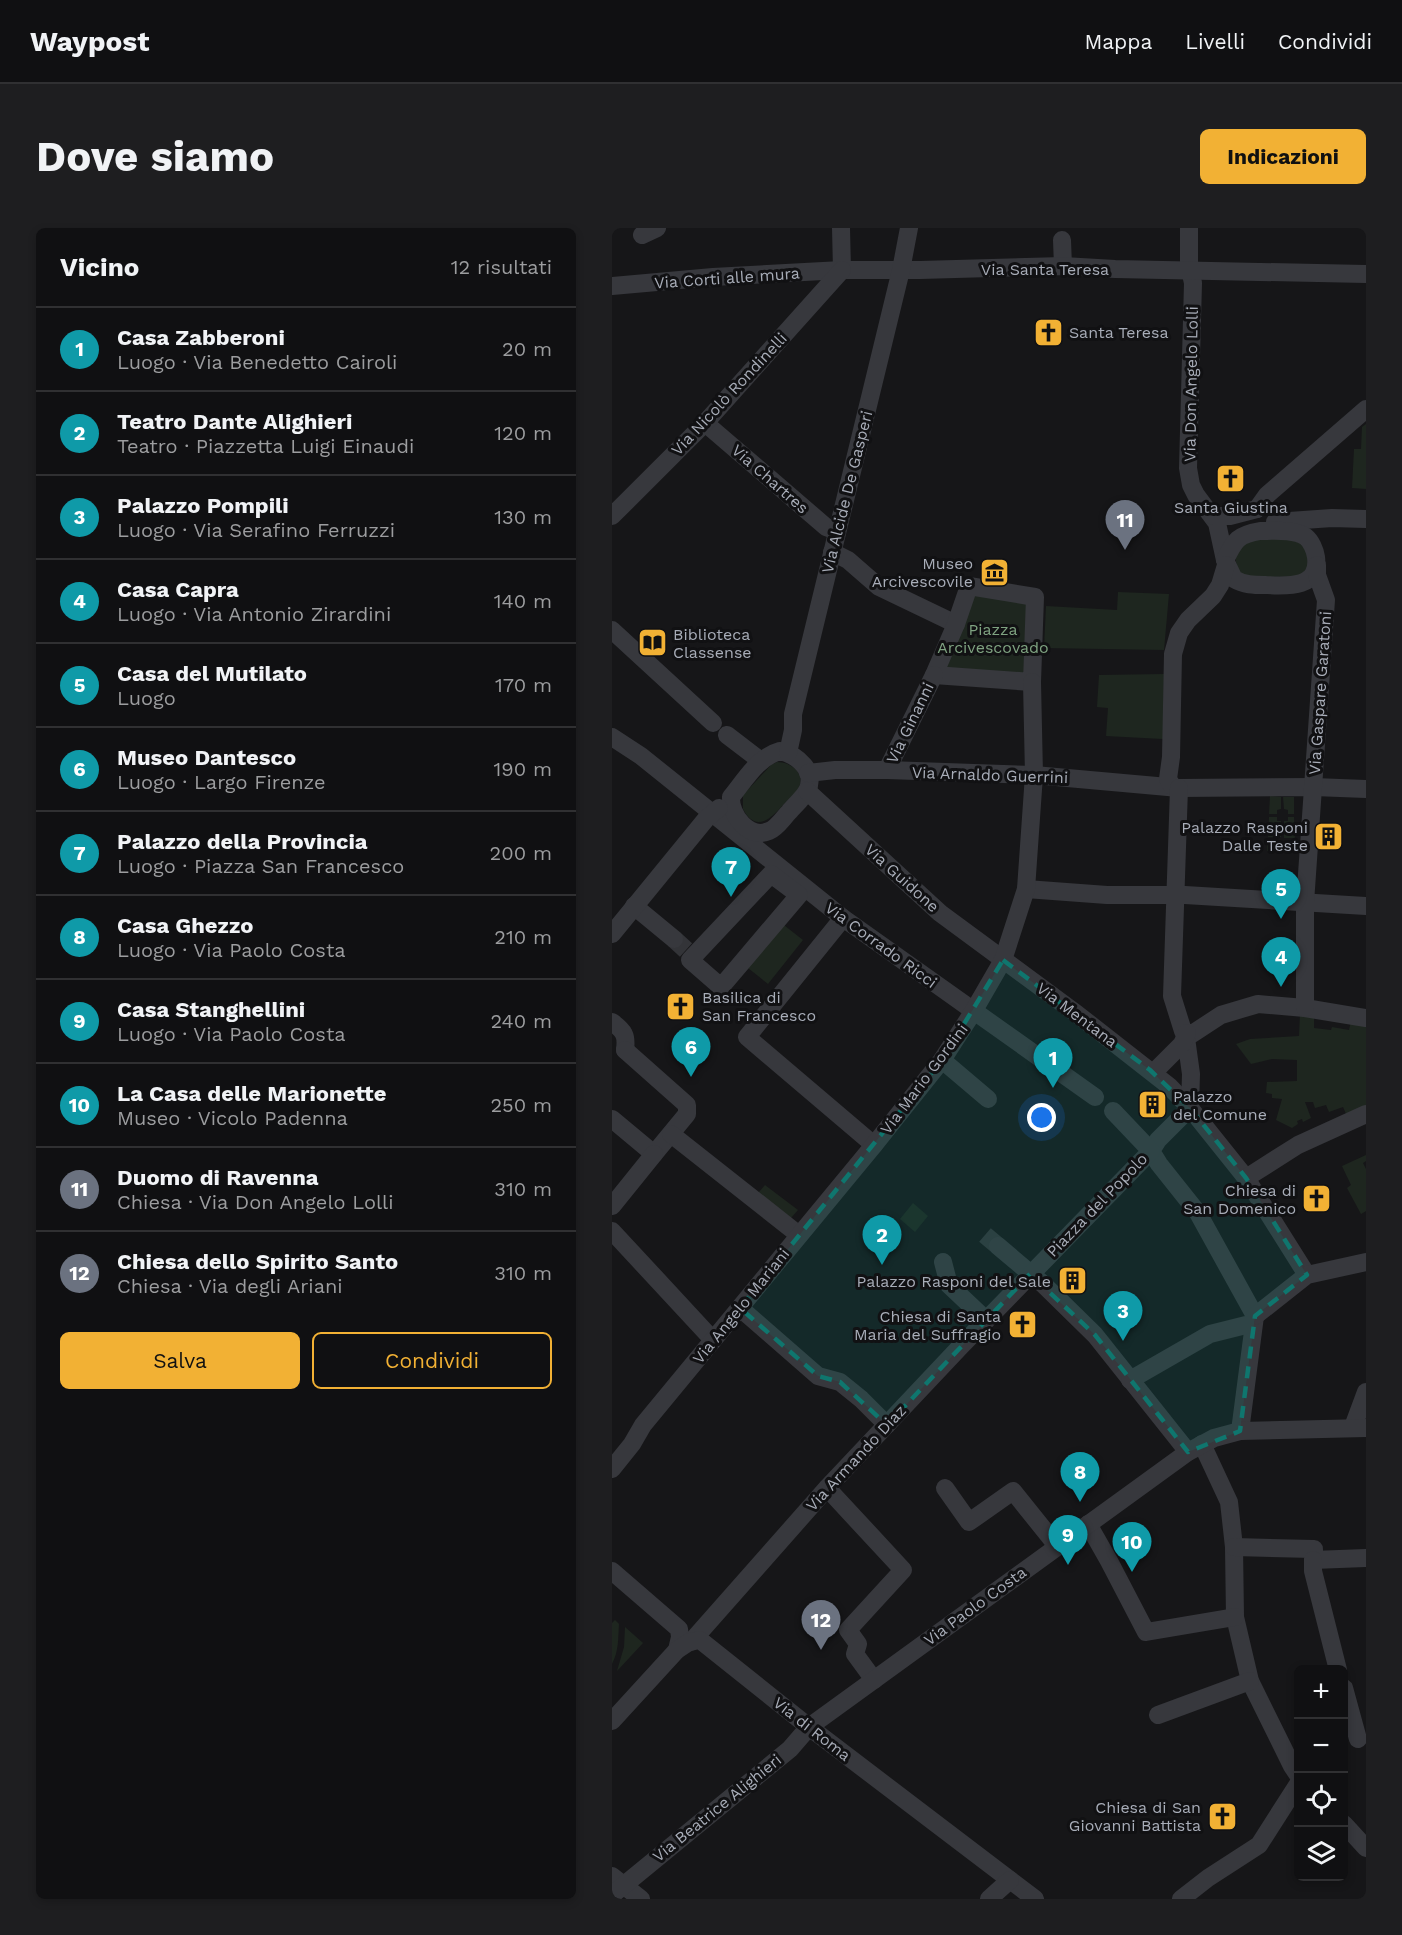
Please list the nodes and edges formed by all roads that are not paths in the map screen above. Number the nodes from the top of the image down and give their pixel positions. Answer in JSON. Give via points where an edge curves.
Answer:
{"nodes":[{"id":1,"x":841,"y":228,"type":"edge"},
{"id":2,"x":909,"y":228,"type":"edge"},
{"id":3,"x":1189,"y":228,"type":"edge"},
{"id":4,"x":1063,"y":232,"type":"edge"},
{"id":5,"x":1063,"y":266,"type":"junction"},
{"id":6,"x":842,"y":270,"type":"junction"},
{"id":7,"x":901,"y":270,"type":"junction"},
{"id":8,"x":1190,"y":270,"type":"junction"},
{"id":9,"x":1366,"y":274,"type":"edge"},
{"id":10,"x":612,"y":286,"type":"edge"},
{"id":11,"x":1366,"y":409,"type":"edge"},
{"id":12,"x":705,"y":423,"type":"junction"},
{"id":13,"x":612,"y":516,"type":"edge"},
{"id":14,"x":1213,"y":516,"type":"junction"},
{"id":15,"x":1366,"y":519,"type":"edge"},
{"id":16,"x":1266,"y":520,"type":"junction"},
{"id":17,"x":837,"y":531,"type":"junction"},
{"id":18,"x":832,"y":552,"type":"junction"},
{"id":19,"x":1225,"y":563,"type":"junction"},
{"id":20,"x":1317,"y":565,"type":"junction"},
{"id":21,"x":956,"y":624,"type":"junction"},
{"id":22,"x":615,"y":639,"type":"edge"},
{"id":23,"x":934,"y":675,"type":"junction"},
{"id":24,"x":1032,"y":682,"type":"junction"},
{"id":25,"x":793,"y":714,"type":"junction"},
{"id":26,"x":713,"y":723,"type":"dead end"},
{"id":27,"x":727,"y":735,"type":"dead end"},
{"id":28,"x":612,"y":737,"type":"edge"},
{"id":29,"x":788,"y":753,"type":"junction"},
{"id":30,"x":765,"y":758,"type":"junction"},
{"id":31,"x":1033,"y":770,"type":"junction"},
{"id":32,"x":887,"y":771,"type":"junction"},
{"id":33,"x":807,"y":782,"type":"junction"},
{"id":34,"x":1175,"y":787,"type":"junction"},
{"id":35,"x":1314,"y":787,"type":"junction"},
{"id":36,"x":1366,"y":789,"type":"edge"},
{"id":37,"x":730,"y":797,"type":"junction"},
{"id":38,"x":712,"y":815,"type":"junction"},
{"id":39,"x":787,"y":880,"type":"junction"},
{"id":40,"x":1026,"y":889,"type":"junction"},
{"id":41,"x":1176,"y":895,"type":"junction"},
{"id":42,"x":1305,"y":903,"type":"junction"},
{"id":43,"x":634,"y":906,"type":"junction"},
{"id":44,"x":1366,"y":906,"type":"edge"},
{"id":45,"x":843,"y":918,"type":"junction"},
{"id":46,"x":612,"y":934,"type":"edge"},
{"id":47,"x":684,"y":948,"type":"junction"},
{"id":48,"x":1003,"y":960,"type":"junction"},
{"id":49,"x":1305,"y":1008,"type":"junction"},
{"id":50,"x":973,"y":1012,"type":"junction"},
{"id":51,"x":1366,"y":1018,"type":"edge"},
{"id":52,"x":612,"y":1022,"type":"edge"},
{"id":53,"x":1185,"y":1034,"type":"junction"},
{"id":54,"x":616,"y":1051,"type":"edge"},
{"id":55,"x":942,"y":1060,"type":"junction"},
{"id":56,"x":1152,"y":1072,"type":"junction"},
{"id":57,"x":1095,"y":1097,"type":"dead end"},
{"id":58,"x":988,"y":1100,"type":"dead end"},
{"id":59,"x":1190,"y":1108,"type":"junction"},
{"id":60,"x":1113,"y":1111,"type":"dead end"},
{"id":61,"x":1366,"y":1114,"type":"edge"},
{"id":62,"x":612,"y":1119,"type":"edge"},
{"id":63,"x":671,"y":1134,"type":"junction"},
{"id":64,"x":874,"y":1145,"type":"junction"},
{"id":65,"x":654,"y":1154,"type":"junction"},
{"id":66,"x":1155,"y":1157,"type":"junction"},
{"id":67,"x":1246,"y":1178,"type":"junction"},
{"id":68,"x":612,"y":1206,"type":"edge"},
{"id":69,"x":612,"y":1231,"type":"edge"},
{"id":70,"x":799,"y":1235,"type":"junction"},
{"id":71,"x":998,"y":1246,"type":"tunnel mouth"},
{"id":72,"x":943,"y":1262,"type":"dead end"},
{"id":73,"x":1366,"y":1262,"type":"edge"},
{"id":74,"x":1310,"y":1274,"type":"junction"},
{"id":75,"x":1033,"y":1279,"type":"junction"},
{"id":76,"x":740,"y":1308,"type":"junction"},
{"id":77,"x":986,"y":1320,"type":"junction"},
{"id":78,"x":1250,"y":1321,"type":"junction"},
{"id":79,"x":713,"y":1340,"type":"junction"},
{"id":80,"x":1130,"y":1380,"type":"junction"},
{"id":81,"x":1366,"y":1392,"type":"edge"},
{"id":82,"x":887,"y":1425,"type":"junction"},
{"id":83,"x":1359,"y":1428,"type":"edge"},
{"id":84,"x":1240,"y":1431,"type":"junction"},
{"id":85,"x":1195,"y":1448,"type":"junction"},
{"id":86,"x":612,"y":1469,"type":"edge"},
{"id":87,"x":827,"y":1488,"type":"junction"},
{"id":88,"x":945,"y":1488,"type":"dead end"},
{"id":89,"x":1088,"y":1524,"type":"junction"},
{"id":90,"x":1057,"y":1546,"type":"junction"},
{"id":91,"x":1234,"y":1547,"type":"junction"},
{"id":92,"x":1366,"y":1558,"type":"edge"},
{"id":93,"x":1313,"y":1560,"type":"junction"},
{"id":94,"x":612,"y":1571,"type":"edge"},
{"id":95,"x":1235,"y":1617,"type":"junction"},
{"id":96,"x":684,"y":1646,"type":"junction"},
{"id":97,"x":1337,"y":1665,"type":"edge"},
{"id":98,"x":874,"y":1680,"type":"junction"},
{"id":99,"x":1250,"y":1681,"type":"junction"},
{"id":100,"x":1348,"y":1706,"type":"edge"},
{"id":101,"x":1158,"y":1715,"type":"dead end"},
{"id":102,"x":612,"y":1721,"type":"edge"},
{"id":103,"x":809,"y":1727,"type":"junction"},
{"id":104,"x":1356,"y":1741,"type":"edge"},
{"id":105,"x":1297,"y":1773,"type":"edge"},
{"id":106,"x":1294,"y":1792,"type":"edge"},
{"id":107,"x":1347,"y":1827,"type":"edge"},
{"id":108,"x":1366,"y":1848,"type":"edge"},
{"id":109,"x":1010,"y":1880,"type":"junction"},
{"id":110,"x":616,"y":1886,"type":"edge"},
{"id":111,"x":641,"y":1899,"type":"edge"},
{"id":112,"x":989,"y":1899,"type":"edge"},
{"id":113,"x":1035,"y":1899,"type":"edge"},
{"id":114,"x":1182,"y":1899,"type":"edge"}],
"edges":[{"from":1,"to":6,"type":"street"},
{"from":2,"to":7,"type":"street","name":"Via Alcide De Gasperi"},
{"from":3,"to":8,"type":"street","name":"Via Don Angelo Lolli"},
{"from":4,"to":5,"type":"street"},
{"from":5,"to":7,"type":"street","name":"Via Santa Teresa"},
{"from":5,"to":8,"type":"street","name":"Via Santa Teresa"},
{"from":6,"to":7,"type":"street","name":"Via Santa Teresa"},
{"from":6,"to":10,"type":"street","name":"Via Corti alle mura"},
{"from":6,"to":12,"type":"street","name":"Via Nicolò Rondinelli"},
{"from":7,"to":17,"type":"street","name":"Via Alcide De Gasperi"},
{"from":8,"to":9,"type":"street","name":"Via Santa Teresa"},
{"from":8,"to":14,"type":"street","name":"Via Don Angelo Lolli","via":[[1193,283],[1188,468],[1196,495]]},
{"from":11,"to":16,"type":"street","via":[[1268,495]]},
{"from":12,"to":13,"type":"street","name":"Via Nicolò Rondinelli"},
{"from":12,"to":17,"type":"street","name":"Via Chartres","via":[[826,527]]},
{"from":14,"to":16,"type":"street"},
{"from":14,"to":19,"type":"street","name":"Via Don Angelo Lolli"},
{"from":15,"to":16,"type":"street"},
{"from":16,"to":19,"type":"street","via":[[1260,531],[1240,536],[1234,542]]},
{"from":16,"to":20,"type":"street","name":"Via Gaspare Garatoni","via":[[1306,537],[1316,554]]},
{"from":17,"to":18,"type":"street","name":"Via Alcide De Gasperi"},
{"from":18,"to":21,"type":"street","via":[[848,560],[879,587]]},
{"from":18,"to":25,"type":"street","name":"Via Alcide De Gasperi"},
{"from":19,"to":20,"type":"street","via":[[1240,583],[1293,586],[1310,578]]},
{"from":19,"to":34,"type":"street","via":[[1220,585],[1179,633],[1173,654],[1168,779]]},
{"from":20,"to":35,"type":"street","name":"Via Gaspare Garatoni","via":[[1326,600]]},
{"from":21,"to":23,"type":"street"},
{"from":21,"to":24,"type":"street","via":[[969,586],[1035,597]]},
{"from":22,"to":26,"type":"street"},
{"from":23,"to":24,"type":"street"},
{"from":23,"to":32,"type":"street","name":"Via Ginanni"},
{"from":24,"to":31,"type":"street","name":"Via Mario Gordini"},
{"from":25,"to":29,"type":"street","name":"Via Alcide De Gasperi"},
{"from":25,"to":30,"type":"street","name":"Via Alcide De Gasperi"},
{"from":27,"to":30,"type":"street"},
{"from":28,"to":38,"type":"street","name":"Via Corrado Ricci"},
{"from":29,"to":30,"type":"street","via":[[780,751]]},
{"from":29,"to":33,"type":"street","via":[[804,764]]},
{"from":30,"to":37,"type":"street"},
{"from":31,"to":32,"type":"street","name":"Via Arnaldo Guerrini"},
{"from":31,"to":34,"type":"street","name":"Via Arnaldo Guerrini"},
{"from":31,"to":40,"type":"street","name":"Via Mario Gordini"},
{"from":32,"to":33,"type":"street","name":"Via Arnaldo Guerrini","via":[[835,770]]},
{"from":33,"to":37,"type":"street","via":[[774,829],[763,833],[750,829],[734,816]]},
{"from":33,"to":48,"type":"street","name":"Via Guidone","via":[[940,913]]},
{"from":34,"to":35,"type":"street","name":"Via Arnaldo Guerrini"},
{"from":34,"to":41,"type":"street"},
{"from":35,"to":36,"type":"street","name":"Via Arnaldo Guerrini"},
{"from":35,"to":42,"type":"street","name":"Via Gaspare Garatoni"},
{"from":37,"to":38,"type":"street"},
{"from":38,"to":39,"type":"street","name":"Via Corrado Ricci","via":[[768,859]]},
{"from":38,"to":43,"type":"street"},
{"from":39,"to":45,"type":"street","name":"Via Corrado Ricci"},
{"from":39,"to":47,"type":"street","via":[[771,874]]},
{"from":39,"to":47,"type":"street","via":[[799,895],[721,987],[690,960]]},
{"from":40,"to":41,"type":"street"},
{"from":40,"to":48,"type":"street","name":"Via Mario Gordini"},
{"from":41,"to":42,"type":"street"},
{"from":41,"to":53,"type":"street","via":[[1172,996]]},
{"from":42,"to":44,"type":"street"},
{"from":42,"to":49,"type":"street","name":"Via Gaspare Garatoni"},
{"from":43,"to":46,"type":"street"},
{"from":43,"to":47,"type":"street"},
{"from":45,"to":50,"type":"street","name":"Via Corrado Ricci"},
{"from":45,"to":64,"type":"street","via":[[747,1037]]},
{"from":48,"to":50,"type":"street","name":"Via Mario Gordini"},
{"from":48,"to":56,"type":"street","name":"Via Mentana"},
{"from":49,"to":51,"type":"street"},
{"from":49,"to":53,"type":"street","via":[[1258,1004],[1221,1015],[1192,1034]]},
{"from":50,"to":55,"type":"street","name":"Via Mario Gordini"},
{"from":50,"to":57,"type":"street","name":"Via Corrado Ricci"},
{"from":52,"to":54,"type":"street","via":[[624,1031],[626,1039]]},
{"from":53,"to":56,"type":"street","via":[[1182,1044]]},
{"from":53,"to":59,"type":"street","via":[[1191,1074]]},
{"from":54,"to":63,"type":"street","via":[[687,1105],[687,1113]]},
{"from":55,"to":58,"type":"street"},
{"from":55,"to":64,"type":"street","name":"Via Mario Gordini"},
{"from":56,"to":59,"type":"street","name":"Via Mentana"},
{"from":59,"to":66,"type":"street","via":[[1158,1140]]},
{"from":59,"to":67,"type":"street","name":"Via Mentana"},
{"from":60,"to":66,"type":"street","name":"Piazza del Popolo"},
{"from":61,"to":67,"type":"street","via":[[1298,1145]]},
{"from":62,"to":65,"type":"street"},
{"from":63,"to":65,"type":"street"},
{"from":63,"to":70,"type":"street"},
{"from":64,"to":70,"type":"street","name":"Via Angelo Mariani"},
{"from":65,"to":68,"type":"street"},
{"from":66,"to":75,"type":"street","name":"Piazza del Popolo"},
{"from":66,"to":78,"type":"street","via":[[1198,1213]]},
{"from":67,"to":74,"type":"street","name":"Via Mentana","via":[[1274,1205]]},
{"from":69,"to":79,"type":"street"},
{"from":70,"to":76,"type":"street","name":"Via Angelo Mariani"},
{"from":71,"to":75,"type":"street"},
{"from":72,"to":77,"type":"street","via":[[949,1285]]},
{"from":73,"to":74,"type":"street"},
{"from":74,"to":78,"type":"street"},
{"from":75,"to":77,"type":"street","name":"Via Armando Diaz"},
{"from":75,"to":80,"type":"street","via":[[1095,1335]]},
{"from":76,"to":79,"type":"street","name":"Via Angelo Mariani"},
{"from":76,"to":82,"type":"street","via":[[818,1376],[840,1382]]},
{"from":77,"to":82,"type":"street","name":"Via Armando Diaz"},
{"from":78,"to":80,"type":"street","via":[[1210,1334]]},
{"from":78,"to":84,"type":"street"},
{"from":79,"to":86,"type":"street","name":"Via Angelo Mariani"},
{"from":80,"to":85,"type":"street"},
{"from":81,"to":83,"type":"street"},
{"from":82,"to":87,"type":"street","name":"Via Armando Diaz"},
{"from":83,"to":84,"type":"street","name":"Via Paolo Costa"},
{"from":84,"to":85,"type":"street","name":"Via Paolo Costa"},
{"from":85,"to":89,"type":"street","name":"Via Paolo Costa"},
{"from":85,"to":91,"type":"street","via":[[1229,1502]]},
{"from":87,"to":96,"type":"street","name":"Via Armando Diaz"},
{"from":87,"to":98,"type":"street","via":[[903,1570],[848,1630],[858,1644],[855,1654]]},
{"from":88,"to":90,"type":"street","via":[[969,1522],[1014,1491]]},
{"from":89,"to":90,"type":"street","name":"Via Paolo Costa"},
{"from":89,"to":95,"type":"street","via":[[1146,1632]]},
{"from":90,"to":98,"type":"street","name":"Via Paolo Costa"},
{"from":91,"to":93,"type":"street","via":[[1314,1549]]},
{"from":91,"to":95,"type":"street"},
{"from":92,"to":93,"type":"street"},
{"from":93,"to":97,"type":"street"},
{"from":94,"to":96,"type":"street","via":[[680,1629]]},
{"from":95,"to":99,"type":"street"},
{"from":96,"to":102,"type":"street","name":"Via Armando Diaz"},
{"from":96,"to":103,"type":"street","name":"Via di Roma","via":[[700,1640],[706,1643]]},
{"from":98,"to":103,"type":"street","name":"Via Paolo Costa"},
{"from":99,"to":101,"type":"street"},
{"from":99,"to":105,"type":"street"},
{"from":100,"to":104,"type":"street"},
{"from":103,"to":109,"type":"street","name":"Via di Roma"},
{"from":103,"to":110,"type":"street","name":"Via Beatrice Alighieri","via":[[781,1756]]},
{"from":106,"to":114,"type":"street","via":[[1259,1845]]},
{"from":107,"to":108,"type":"street"},
{"from":109,"to":112,"type":"street"},
{"from":109,"to":113,"type":"street","name":"Via di Roma"},
{"from":110,"to":111,"type":"street"}]}
